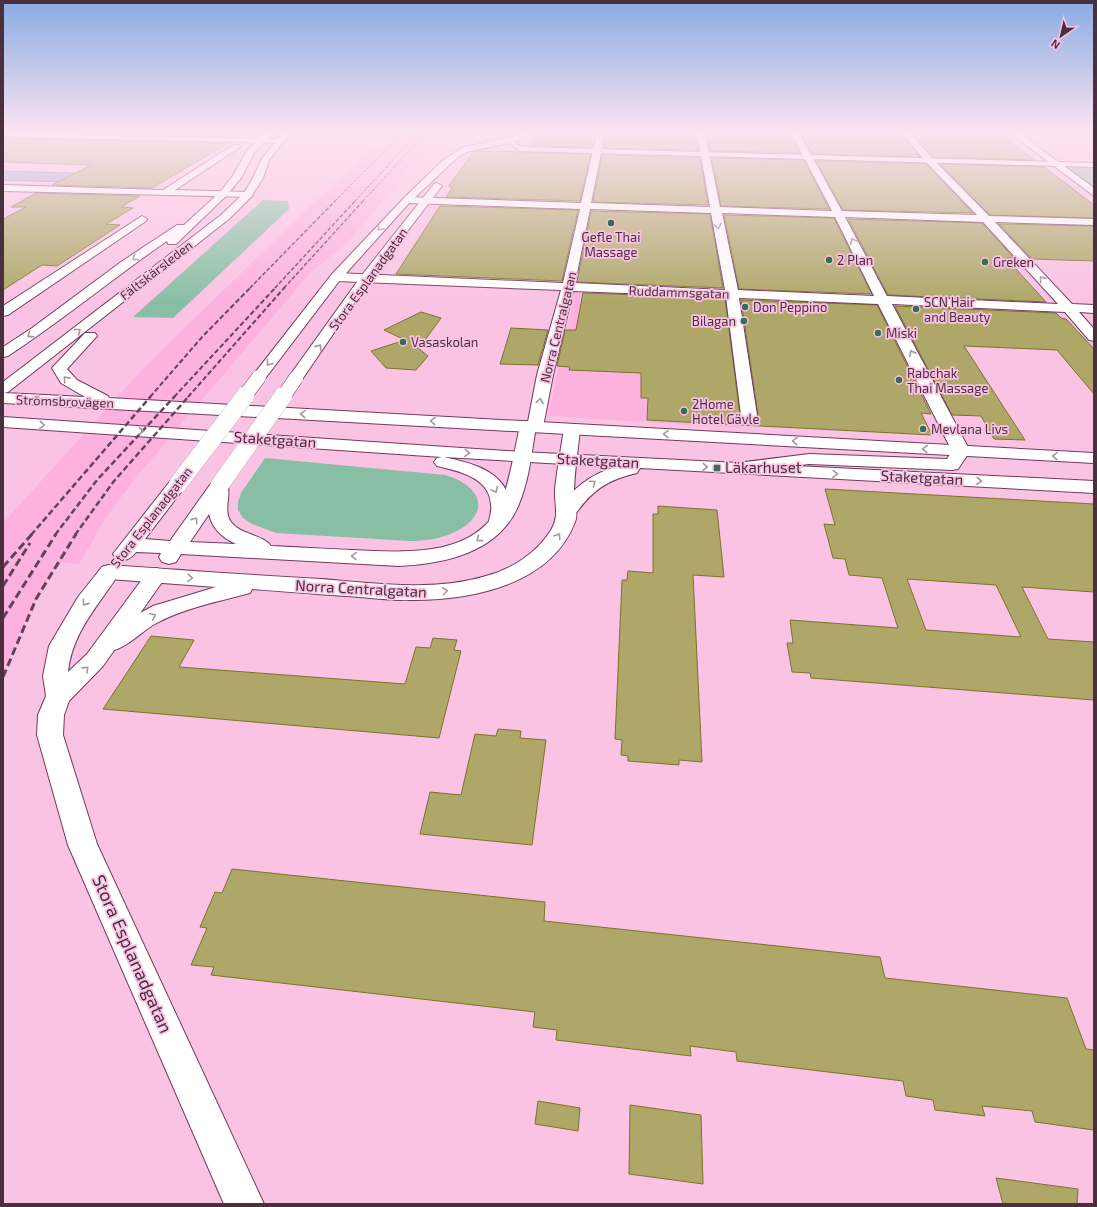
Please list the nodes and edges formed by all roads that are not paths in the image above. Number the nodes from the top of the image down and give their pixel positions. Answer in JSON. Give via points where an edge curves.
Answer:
{"nodes":[{"id":1,"x":34,"y":189,"type":"edge"},
{"id":2,"x":48,"y":189,"type":"edge"},
{"id":3,"x":168,"y":189,"type":"edge"},
{"id":4,"x":226,"y":189,"type":"edge"},
{"id":5,"x":251,"y":189,"type":"edge"},
{"id":6,"x":433,"y":189,"type":"edge"},
{"id":7,"x":590,"y":189,"type":"edge"},
{"id":8,"x":712,"y":189,"type":"edge"},
{"id":9,"x":827,"y":189,"type":"edge"},
{"id":10,"x":957,"y":189,"type":"edge"},
{"id":11,"x":416,"y":191,"type":"joint"},
{"id":12,"x":164,"y":192,"type":"junction"},
{"id":13,"x":223,"y":194,"type":"junction"},
{"id":14,"x":248,"y":195,"type":"junction"},
{"id":15,"x":429,"y":196,"type":"junction"},
{"id":16,"x":16,"y":198,"type":"dead end"},
{"id":17,"x":407,"y":200,"type":"junction"},
{"id":18,"x":587,"y":201,"type":"junction"},
{"id":19,"x":714,"y":205,"type":"junction"},
{"id":20,"x":837,"y":208,"type":"junction"},
{"id":21,"x":975,"y":208,"type":"junction"},
{"id":22,"x":1038,"y":210,"type":"dead end"},
{"id":23,"x":202,"y":213,"type":"junction"},
{"id":24,"x":225,"y":217,"type":"junction"},
{"id":25,"x":985,"y":218,"type":"junction"},
{"id":26,"x":142,"y":219,"type":"dead end"},
{"id":27,"x":1094,"y":222,"type":"edge"},
{"id":28,"x":336,"y":277,"type":"junction"},
{"id":29,"x":366,"y":278,"type":"junction"},
{"id":30,"x":568,"y":287,"type":"junction"},
{"id":31,"x":732,"y":294,"type":"junction"},
{"id":32,"x":884,"y":301,"type":"junction"},
{"id":33,"x":1067,"y":308,"type":"junction"},
{"id":34,"x":1094,"y":310,"type":"edge"},
{"id":35,"x":3,"y":312,"type":"edge"},
{"id":36,"x":1094,"y":337,"type":"edge"},
{"id":37,"x":40,"y":344,"type":"dead end"},
{"id":38,"x":3,"y":353,"type":"edge"},
{"id":39,"x":15,"y":363,"type":"dead end"},
{"id":40,"x":3,"y":372,"type":"edge"},
{"id":41,"x":3,"y":389,"type":"edge"},
{"id":42,"x":3,"y":398,"type":"edge"},
{"id":43,"x":127,"y":404,"type":"junction"},
{"id":44,"x":749,"y":415,"type":"dead end"},
{"id":45,"x":3,"y":422,"type":"edge"},
{"id":46,"x":531,"y":426,"type":"junction"},
{"id":47,"x":102,"y":429,"type":"joint"},
{"id":48,"x":572,"y":429,"type":"junction"},
{"id":49,"x":342,"y":445,"type":"junction"},
{"id":50,"x":961,"y":450,"type":"junction"},
{"id":51,"x":522,"y":457,"type":"junction"},
{"id":52,"x":1094,"y":458,"type":"edge"},
{"id":53,"x":568,"y":460,"type":"junction"},
{"id":54,"x":666,"y":465,"type":"junction"},
{"id":55,"x":728,"y":469,"type":"junction"},
{"id":56,"x":219,"y":486,"type":"junction"},
{"id":57,"x":1094,"y":487,"type":"edge"},
{"id":58,"x":567,"y":512,"type":"junction"},
{"id":59,"x":499,"y":521,"type":"junction"},
{"id":60,"x":130,"y":545,"type":"junction"},
{"id":61,"x":175,"y":548,"type":"junction"},
{"id":62,"x":283,"y":552,"type":"junction"},
{"id":63,"x":109,"y":572,"type":"junction"},
{"id":64,"x":156,"y":575,"type":"junction"},
{"id":65,"x":264,"y":583,"type":"junction"},
{"id":66,"x":108,"y":644,"type":"junction"},
{"id":67,"x":58,"y":696,"type":"junction"},
{"id":68,"x":244,"y":1204,"type":"edge"}],
"edges":[{"from":1,"to":16,"type":"street"},
{"from":2,"to":12,"type":"street"},
{"from":3,"to":12,"type":"street"},
{"from":4,"to":13,"type":"street","name":"Fältskärsleden"},
{"from":5,"to":14,"type":"street","name":"Fältskärsleden"},
{"from":6,"to":15,"type":"street","name":"Stora Esplanadgatan"},
{"from":7,"to":18,"type":"street","name":"Norra Centralgatan"},
{"from":8,"to":19,"type":"street"},
{"from":9,"to":20,"type":"street"},
{"from":10,"to":21,"type":"street"},
{"from":11,"to":15,"type":"street"},
{"from":11,"to":17,"type":"street","name":"Stora Esplanadgatan"},
{"from":12,"to":13,"type":"street"},
{"from":13,"to":14,"type":"street"},
{"from":13,"to":23,"type":"street","name":"Fältskärsleden"},
{"from":14,"to":24,"type":"street","name":"Fältskärsleden"},
{"from":15,"to":17,"type":"street"},
{"from":15,"to":18,"type":"street"},
{"from":15,"to":29,"type":"street","name":"Stora Esplanadgatan"},
{"from":17,"to":28,"type":"street","name":"Stora Esplanadgatan","one_way":true},
{"from":18,"to":19,"type":"street"},
{"from":18,"to":30,"type":"street","name":"Norra Centralgatan"},
{"from":19,"to":20,"type":"street"},
{"from":19,"to":31,"type":"street","one_way":true},
{"from":20,"to":21,"type":"street"},
{"from":20,"to":25,"type":"street"},
{"from":32,"to":20,"type":"street","one_way":true},
{"from":21,"to":22,"type":"street"},
{"from":21,"to":25,"type":"street"},
{"from":23,"to":37,"type":"street","name":"Fältskärsleden","via":[[176,239]]},
{"from":23,"to":38,"type":"street","one_way":true,"via":[[125,264],[37,331]]},
{"from":41,"to":24,"type":"street","name":"Fältskärsleden","one_way":true},
{"from":43,"to":24,"type":"street","one_way":true,"via":[[104,400],[70,384],[62,376],[59,368],[85,339],[198,250]]},
{"from":25,"to":27,"type":"street"},
{"from":33,"to":25,"type":"street","one_way":true},
{"from":26,"to":35,"type":"street"},
{"from":28,"to":29,"type":"street","name":"Ruddammsgatan"},
{"from":28,"to":60,"type":"street","name":"Stora Esplanadgatan","one_way":true,"bridge":true},
{"from":29,"to":30,"type":"street","name":"Ruddammsgatan"},
{"from":56,"to":29,"type":"street","name":"Stora Esplanadgatan","one_way":true,"bridge":true},
{"from":30,"to":31,"type":"street","name":"Ruddammsgatan"},
{"from":46,"to":30,"type":"street","name":"Norra Centralgatan","one_way":true},
{"from":31,"to":32,"type":"street","name":"Ruddammsgatan"},
{"from":31,"to":44,"type":"street"},
{"from":32,"to":33,"type":"street","name":"Ruddammsgatan"},
{"from":50,"to":32,"type":"street","one_way":true},
{"from":33,"to":34,"type":"street","name":"Ruddammsgatan"},
{"from":33,"to":36,"type":"street"},
{"from":39,"to":40,"type":"street"},
{"from":42,"to":43,"type":"street","name":"Strömsbrovägen"},
{"from":46,"to":43,"type":"street","name":"Staketgatan","one_way":true},
{"from":45,"to":47,"type":"street","name":"Strömsbrovägen","one_way":true},
{"from":46,"to":48,"type":"street","name":"Staketgatan"},
{"from":46,"to":51,"type":"street","name":"Norra Centralgatan"},
{"from":47,"to":49,"type":"street","name":"Staketgatan","one_way":true},
{"from":50,"to":48,"type":"street","name":"Staketgatan","one_way":true},
{"from":48,"to":53,"type":"street","name":"Norra Centralgatan"},
{"from":49,"to":51,"type":"street","name":"Staketgatan","one_way":true},
{"from":49,"to":59,"type":"street","one_way":true,"via":[[437,460],[479,472],[491,482],[498,496],[501,505]]},
{"from":52,"to":50,"type":"street","name":"Staketgatan","one_way":true},
{"from":50,"to":55,"type":"street","via":[[952,464],[809,459]]},
{"from":51,"to":53,"type":"street","name":"Staketgatan"},
{"from":51,"to":59,"type":"street","name":"Norra Centralgatan","via":[[509,506]]},
{"from":53,"to":54,"type":"street","name":"Staketgatan"},
{"from":53,"to":58,"type":"street","name":"Norra Centralgatan","via":[[564,500]]},
{"from":54,"to":55,"type":"street","name":"Staketgatan","one_way":true},
{"from":58,"to":54,"type":"street","one_way":true,"via":[[583,491],[605,476],[620,470]]},
{"from":55,"to":57,"type":"street","name":"Staketgatan","one_way":true},
{"from":61,"to":56,"type":"street","name":"Stora Esplanadgatan","one_way":true},
{"from":56,"to":62,"type":"street","via":[[216,510],[218,519],[225,528],[235,537],[247,542]]},
{"from":65,"to":58,"type":"street","name":"Norra Centralgatan","one_way":true,"via":[[411,594],[480,586],[513,573],[543,554],[563,528]]},
{"from":59,"to":62,"type":"street","name":"Norra Centralgatan","one_way":true,"via":[[492,530],[470,545],[438,556],[400,559]]},
{"from":60,"to":61,"type":"street","name":"Norra Centralgatan"},
{"from":60,"to":63,"type":"street","name":"Stora Esplanadgatan"},
{"from":61,"to":62,"type":"street","name":"Norra Centralgatan"},
{"from":61,"to":64,"type":"street","name":"Stora Esplanadgatan"},
{"from":63,"to":64,"type":"street","name":"Norra Centralgatan"},
{"from":63,"to":67,"type":"street","name":"Stora Esplanadgatan","one_way":true,"via":[[73,622],[61,646],[57,659]]},
{"from":64,"to":65,"type":"street","name":"Norra Centralgatan","one_way":true},
{"from":64,"to":66,"type":"street","name":"Stora Esplanadgatan"},
{"from":66,"to":65,"type":"street","one_way":true,"via":[[149,617],[174,607],[199,598]]},
{"from":67,"to":66,"type":"street","name":"Stora Esplanadgatan","one_way":true,"via":[[96,660]]},
{"from":67,"to":68,"type":"street","name":"Stora Esplanadgatan","via":[[51,715],[50,735],[83,846]]}]}
